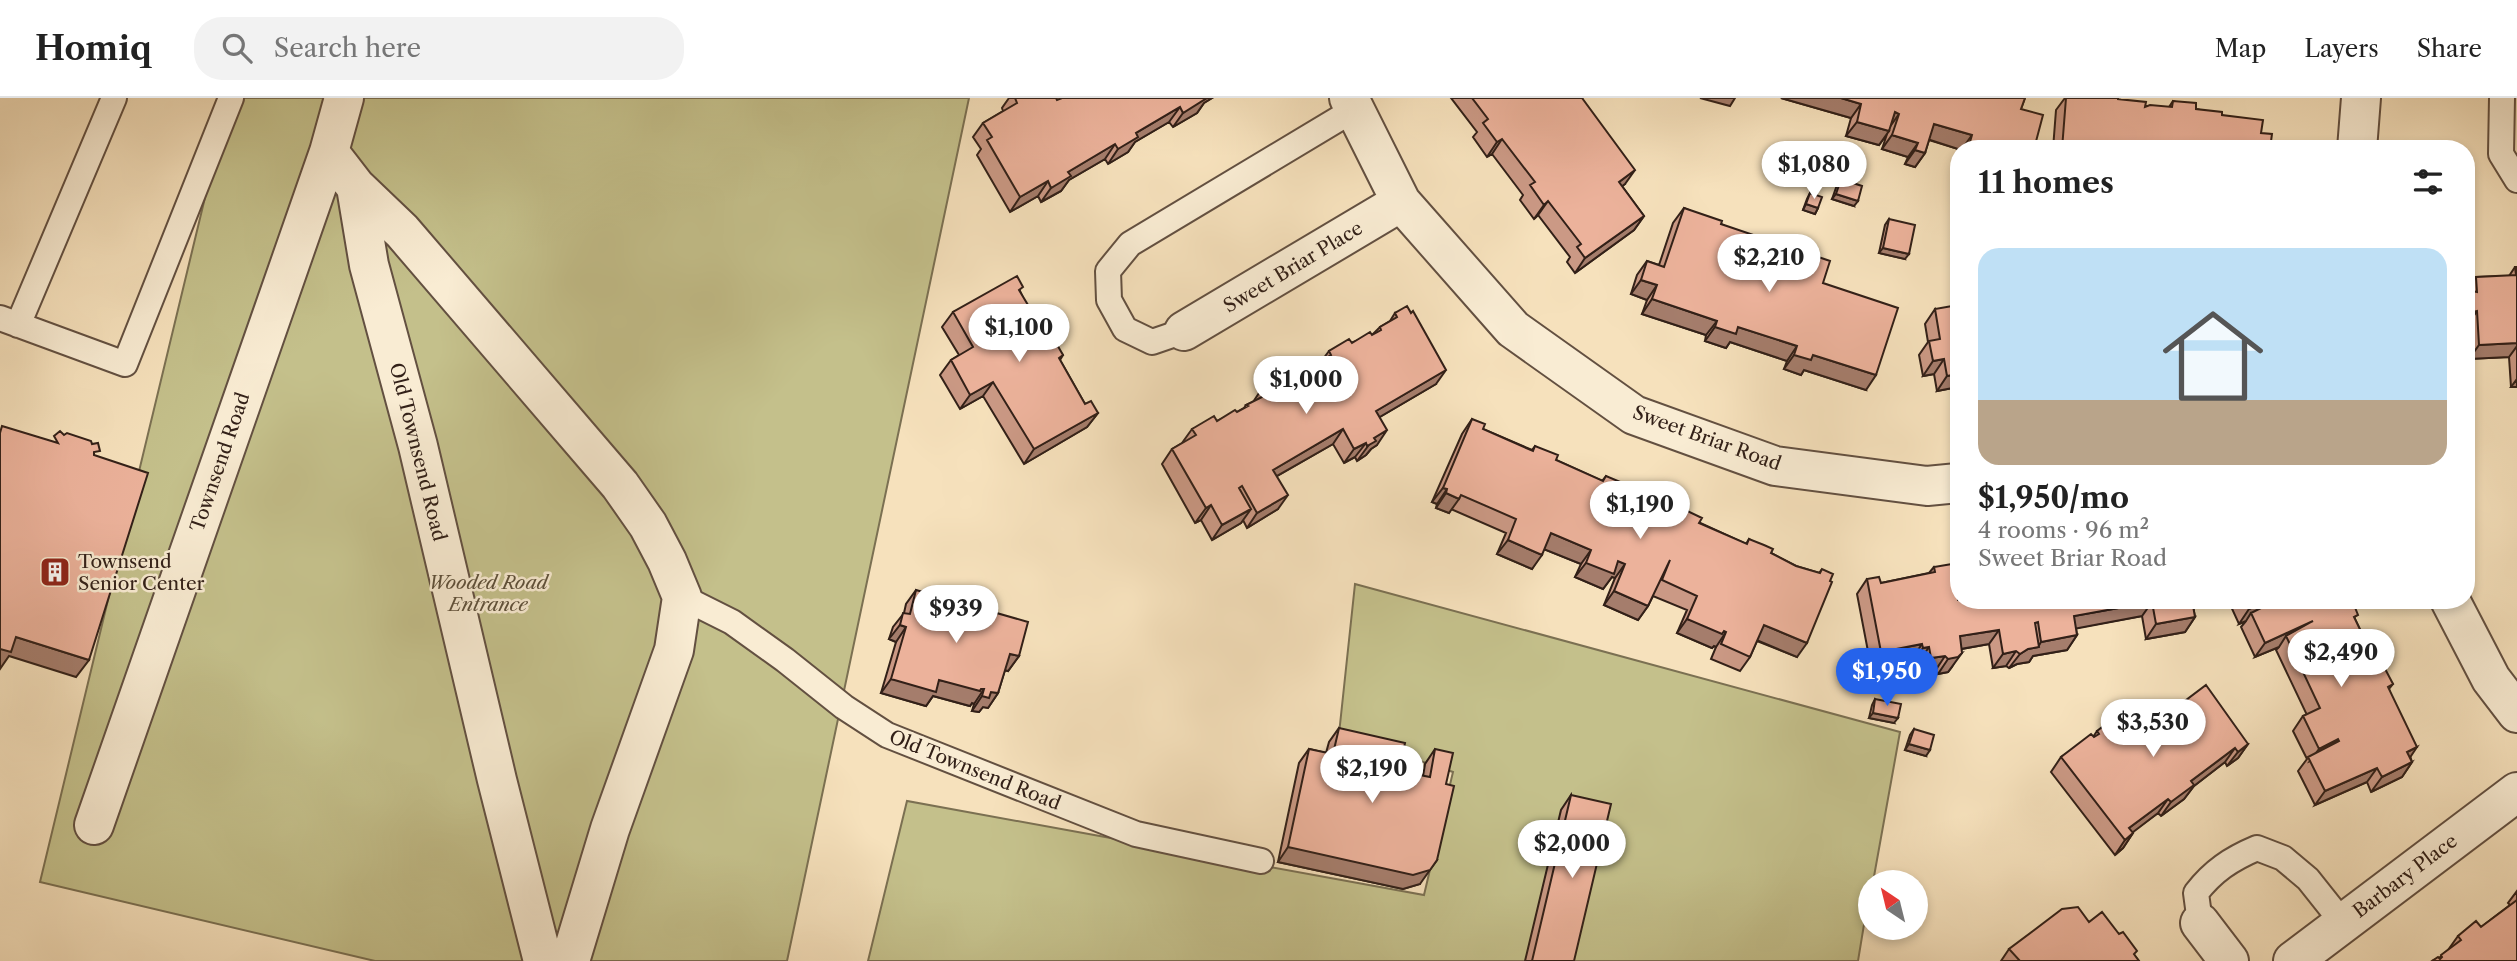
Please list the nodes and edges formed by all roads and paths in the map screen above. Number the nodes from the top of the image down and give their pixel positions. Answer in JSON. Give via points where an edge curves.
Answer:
{"nodes":[{"id":1,"x":114,"y":98,"type":"edge"},
{"id":2,"x":231,"y":98,"type":"edge"},
{"id":3,"x":344,"y":98,"type":"edge"},
{"id":4,"x":2361,"y":98,"type":"edge"},
{"id":5,"x":2502,"y":98,"type":"edge"},
{"id":6,"x":1352,"y":104,"type":"edge"},
{"id":7,"x":2358,"y":140,"type":"edge"},
{"id":8,"x":329,"y":152,"type":"junction"},
{"id":9,"x":2517,"y":180,"type":"edge"},
{"id":10,"x":356,"y":187,"type":"junction"},
{"id":11,"x":1401,"y":202,"type":"junction"},
{"id":12,"x":9,"y":321,"type":"edge"},
{"id":13,"x":1184,"y":331,"type":"joint"},
{"id":14,"x":1950,"y":484,"type":"edge"},
{"id":15,"x":682,"y":597,"type":"junction"},
{"id":16,"x":2455,"y":609,"type":"edge"},
{"id":17,"x":2517,"y":713,"type":"edge"},
{"id":18,"x":2517,"y":792,"type":"edge"},
{"id":19,"x":94,"y":825,"type":"dead end"},
{"id":20,"x":1261,"y":861,"type":"dead end"},
{"id":21,"x":2200,"y":923,"type":"joint"},
{"id":22,"x":2343,"y":923,"type":"junction"},
{"id":23,"x":543,"y":961,"type":"edge"},
{"id":24,"x":570,"y":961,"type":"edge"},
{"id":25,"x":2229,"y":961,"type":"edge"},
{"id":26,"x":2293,"y":961,"type":"edge"}],
"edges":[{"from":1,"to":12,"type":"lane"},
{"from":2,"to":12,"type":"lane","via":[[125,364]]},
{"from":3,"to":8,"type":"street","name":"Townsend Road"},
{"from":4,"to":7,"type":"street"},
{"from":5,"to":9,"type":"lane","via":[[2501,154]]},
{"from":6,"to":11,"type":"street","name":"Sweet Briar Road"},
{"from":6,"to":13,"type":"lane","via":[[1130,244],[1108,271],[1108,300],[1125,329],[1152,342]]},
{"from":8,"to":10,"type":"street","name":"Old Townsend Road"},
{"from":8,"to":19,"type":"street","name":"Townsend Road"},
{"from":10,"to":15,"type":"street","name":"Old Townsend Road","via":[[402,231],[620,485],[654,537]]},
{"from":10,"to":23,"type":"street","name":"Old Townsend Road","via":[[369,264]]},
{"from":11,"to":13,"type":"street","name":"Sweet Briar Place"},
{"from":11,"to":14,"type":"street","name":"Sweet Briar Road","via":[[1513,329],[1634,415],[1774,467],[1927,486]]},
{"from":15,"to":20,"type":"lane","name":"Old Townsend Road","via":[[732,622],[887,735],[1136,834]]},
{"from":15,"to":24,"type":"street","via":[[674,650]]},
{"from":16,"to":17,"type":"street","via":[[2491,679]]},
{"from":18,"to":22,"type":"street","name":"Barbary Place"},
{"from":21,"to":22,"type":"lane","via":[[2196,893],[2232,858],[2257,848],[2283,858],[2308,878]]},
{"from":21,"to":25,"type":"street"},
{"from":22,"to":26,"type":"street","name":"Barbary Place"}]}
